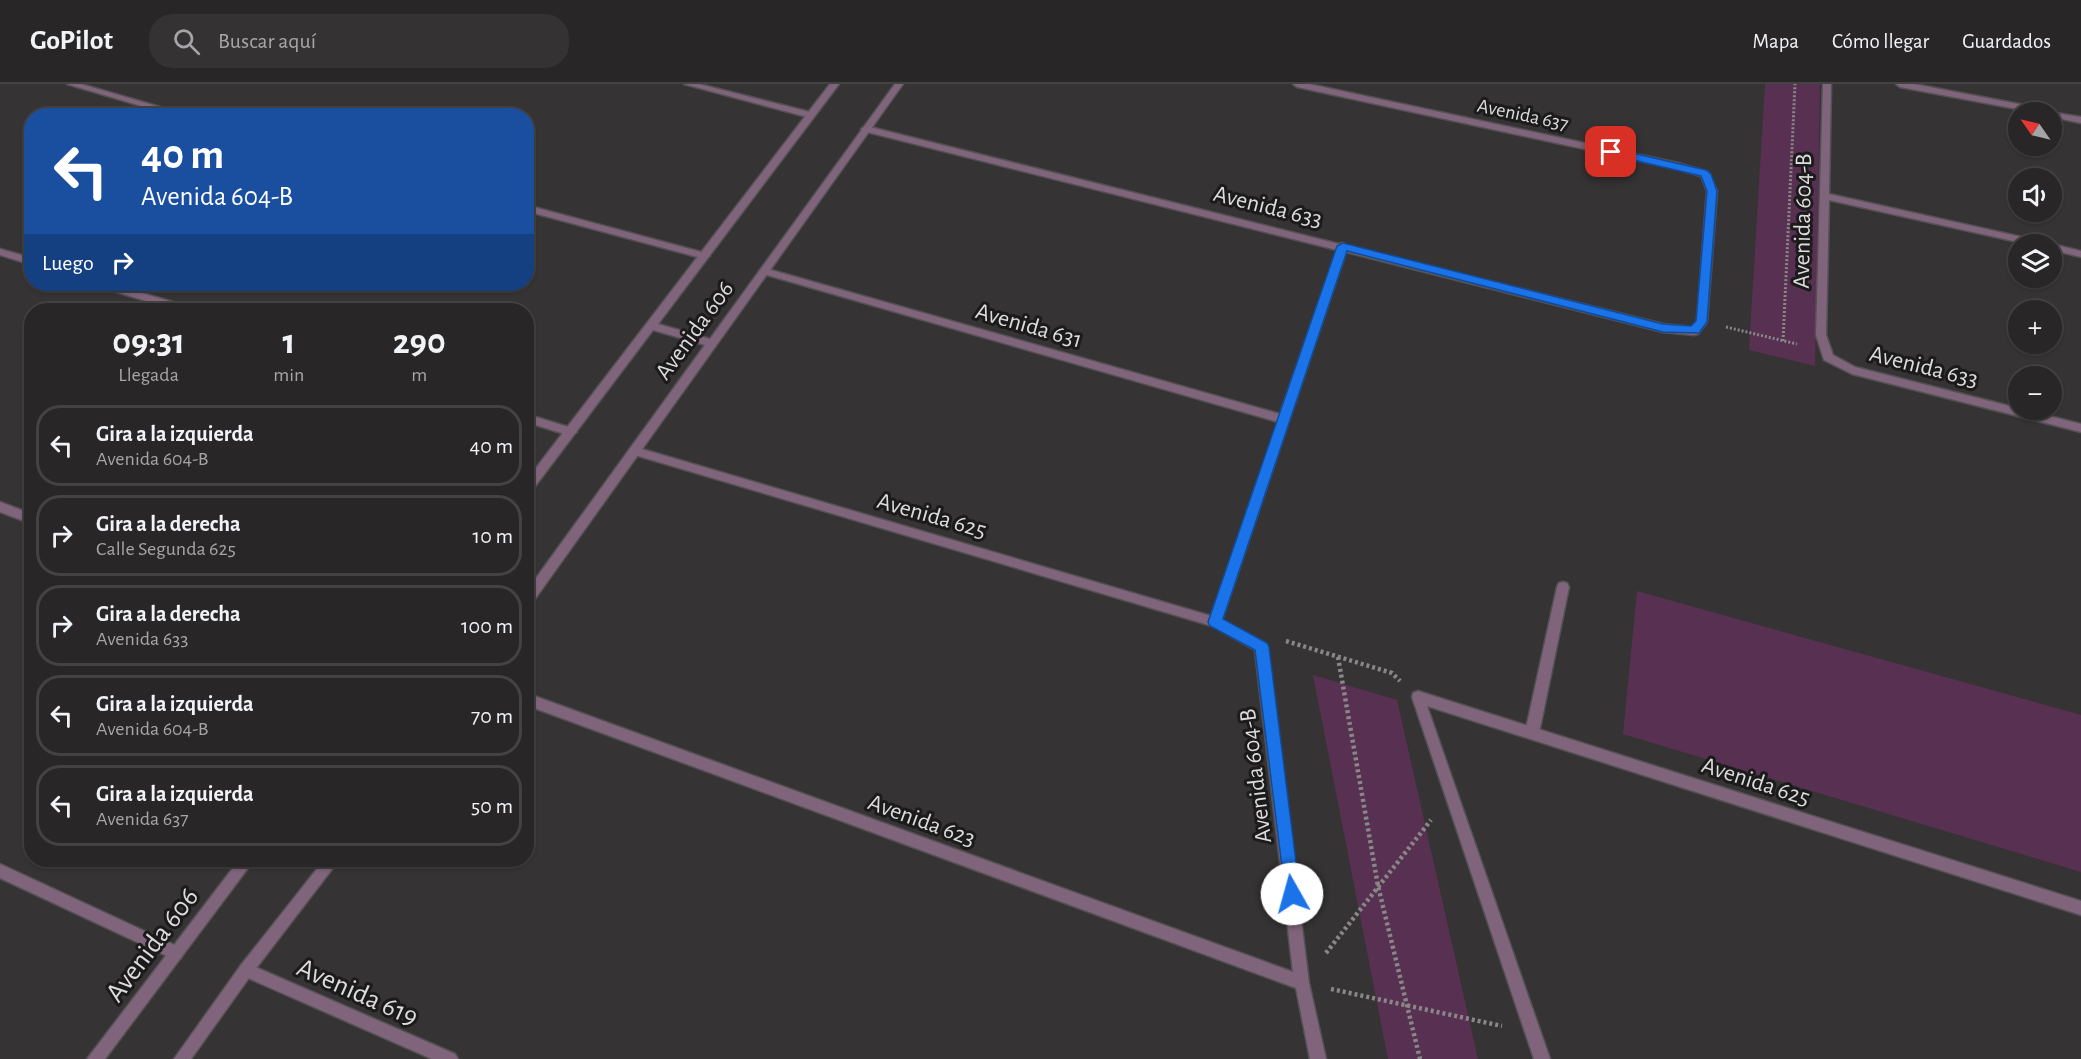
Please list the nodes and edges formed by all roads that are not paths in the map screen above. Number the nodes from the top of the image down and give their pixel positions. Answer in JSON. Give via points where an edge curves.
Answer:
{"nodes":[{"id":1,"x":71,"y":84,"type":"edge"},
{"id":2,"x":688,"y":84,"type":"edge"},
{"id":3,"x":835,"y":84,"type":"edge"},
{"id":4,"x":898,"y":84,"type":"edge"},
{"id":5,"x":1297,"y":84,"type":"edge"},
{"id":6,"x":1827,"y":84,"type":"edge"},
{"id":7,"x":1900,"y":84,"type":"edge"},
{"id":8,"x":2008,"y":105,"type":"edge"},
{"id":9,"x":158,"y":108,"type":"edge"},
{"id":10,"x":812,"y":115,"type":"junction"},
{"id":11,"x":2062,"y":116,"type":"edge"},
{"id":12,"x":2081,"y":120,"type":"edge"},
{"id":13,"x":866,"y":129,"type":"junction"},
{"id":14,"x":1825,"y":196,"type":"junction"},
{"id":15,"x":534,"y":210,"type":"edge"},
{"id":16,"x":2008,"y":237,"type":"edge"},
{"id":17,"x":1343,"y":246,"type":"junction"},
{"id":18,"x":2062,"y":249,"type":"edge"},
{"id":19,"x":0,"y":252,"type":"edge"},
{"id":20,"x":2081,"y":254,"type":"edge"},
{"id":21,"x":705,"y":256,"type":"junction"},
{"id":22,"x":24,"y":260,"type":"edge"},
{"id":23,"x":764,"y":271,"type":"junction"},
{"id":24,"x":124,"y":291,"type":"edge"},
{"id":25,"x":163,"y":303,"type":"edge"},
{"id":26,"x":651,"y":326,"type":"junction"},
{"id":27,"x":1698,"y":326,"type":"joint"},
{"id":28,"x":712,"y":343,"type":"junction"},
{"id":29,"x":1827,"y":354,"type":"joint"},
{"id":30,"x":1283,"y":419,"type":"junction"},
{"id":31,"x":534,"y":421,"type":"edge"},
{"id":32,"x":2081,"y":428,"type":"edge"},
{"id":33,"x":570,"y":432,"type":"junction"},
{"id":34,"x":635,"y":451,"type":"junction"},
{"id":35,"x":534,"y":479,"type":"edge"},
{"id":36,"x":0,"y":507,"type":"edge"},
{"id":37,"x":24,"y":516,"type":"edge"},
{"id":38,"x":1563,"y":587,"type":"dead end"},
{"id":39,"x":534,"y":591,"type":"edge"},
{"id":40,"x":1215,"y":622,"type":"junction"},
{"id":41,"x":534,"y":702,"type":"edge"},
{"id":42,"x":1532,"y":733,"type":"junction"},
{"id":43,"x":242,"y":867,"type":"edge"},
{"id":44,"x":327,"y":867,"type":"edge"},
{"id":45,"x":0,"y":871,"type":"edge"},
{"id":46,"x":2081,"y":908,"type":"edge"},
{"id":47,"x":176,"y":953,"type":"junction"},
{"id":48,"x":246,"y":970,"type":"junction"},
{"id":49,"x":1302,"y":983,"type":"junction"},
{"id":50,"x":95,"y":1059,"type":"edge"},
{"id":51,"x":182,"y":1059,"type":"edge"},
{"id":52,"x":450,"y":1059,"type":"edge"},
{"id":53,"x":1318,"y":1059,"type":"edge"},
{"id":54,"x":1542,"y":1059,"type":"edge"}],
"edges":[{"from":1,"to":9,"type":"street"},
{"from":2,"to":10,"type":"street"},
{"from":3,"to":10,"type":"street","name":"Avenida 606"},
{"from":4,"to":13,"type":"street","name":"Avenida 606"},
{"from":5,"to":27,"type":"street","name":"Avenida 637","via":[[1706,174],[1712,191]]},
{"from":6,"to":14,"type":"street","name":"Avenida 604-B"},
{"from":7,"to":8,"type":"street"},
{"from":10,"to":21,"type":"street","name":"Avenida 606"},
{"from":11,"to":12,"type":"street"},
{"from":13,"to":17,"type":"street","name":"Avenida 633"},
{"from":13,"to":23,"type":"street","name":"Avenida 606"},
{"from":14,"to":16,"type":"street"},
{"from":14,"to":29,"type":"street","name":"Avenida 604-B","via":[[1821,335]]},
{"from":15,"to":21,"type":"street"},
{"from":17,"to":27,"type":"street","name":"Avenida 633","via":[[1663,328]]},
{"from":17,"to":30,"type":"street"},
{"from":18,"to":20,"type":"street"},
{"from":19,"to":22,"type":"street"},
{"from":21,"to":26,"type":"street","name":"Avenida 606"},
{"from":23,"to":28,"type":"street","name":"Avenida 606"},
{"from":23,"to":30,"type":"street","name":"Avenida 631"},
{"from":24,"to":25,"type":"street"},
{"from":26,"to":28,"type":"street"},
{"from":26,"to":33,"type":"street","name":"Avenida 606"},
{"from":28,"to":34,"type":"street","name":"Avenida 606"},
{"from":29,"to":32,"type":"street","name":"Avenida 633","via":[[1852,370]]},
{"from":30,"to":40,"type":"street"},
{"from":31,"to":33,"type":"street"},
{"from":33,"to":35,"type":"street","name":"Avenida 606"},
{"from":34,"to":39,"type":"street","name":"Avenida 606"},
{"from":34,"to":40,"type":"street","name":"Avenida 625"},
{"from":36,"to":37,"type":"street"},
{"from":38,"to":42,"type":"street"},
{"from":40,"to":49,"type":"street","name":"Avenida 604-B","via":[[1262,647]]},
{"from":41,"to":49,"type":"street","name":"Avenida 623"},
{"from":42,"to":46,"type":"street","name":"Avenida 625"},
{"from":42,"to":54,"type":"street","name":"Avenida 625","via":[[1418,697]]},
{"from":43,"to":47,"type":"street","name":"Avenida 606"},
{"from":44,"to":48,"type":"street"},
{"from":45,"to":47,"type":"street"},
{"from":47,"to":50,"type":"street","name":"Avenida 606"},
{"from":48,"to":51,"type":"street"},
{"from":48,"to":52,"type":"street","name":"Avenida 619"},
{"from":49,"to":53,"type":"street","name":"Avenida 604-B"}]}
